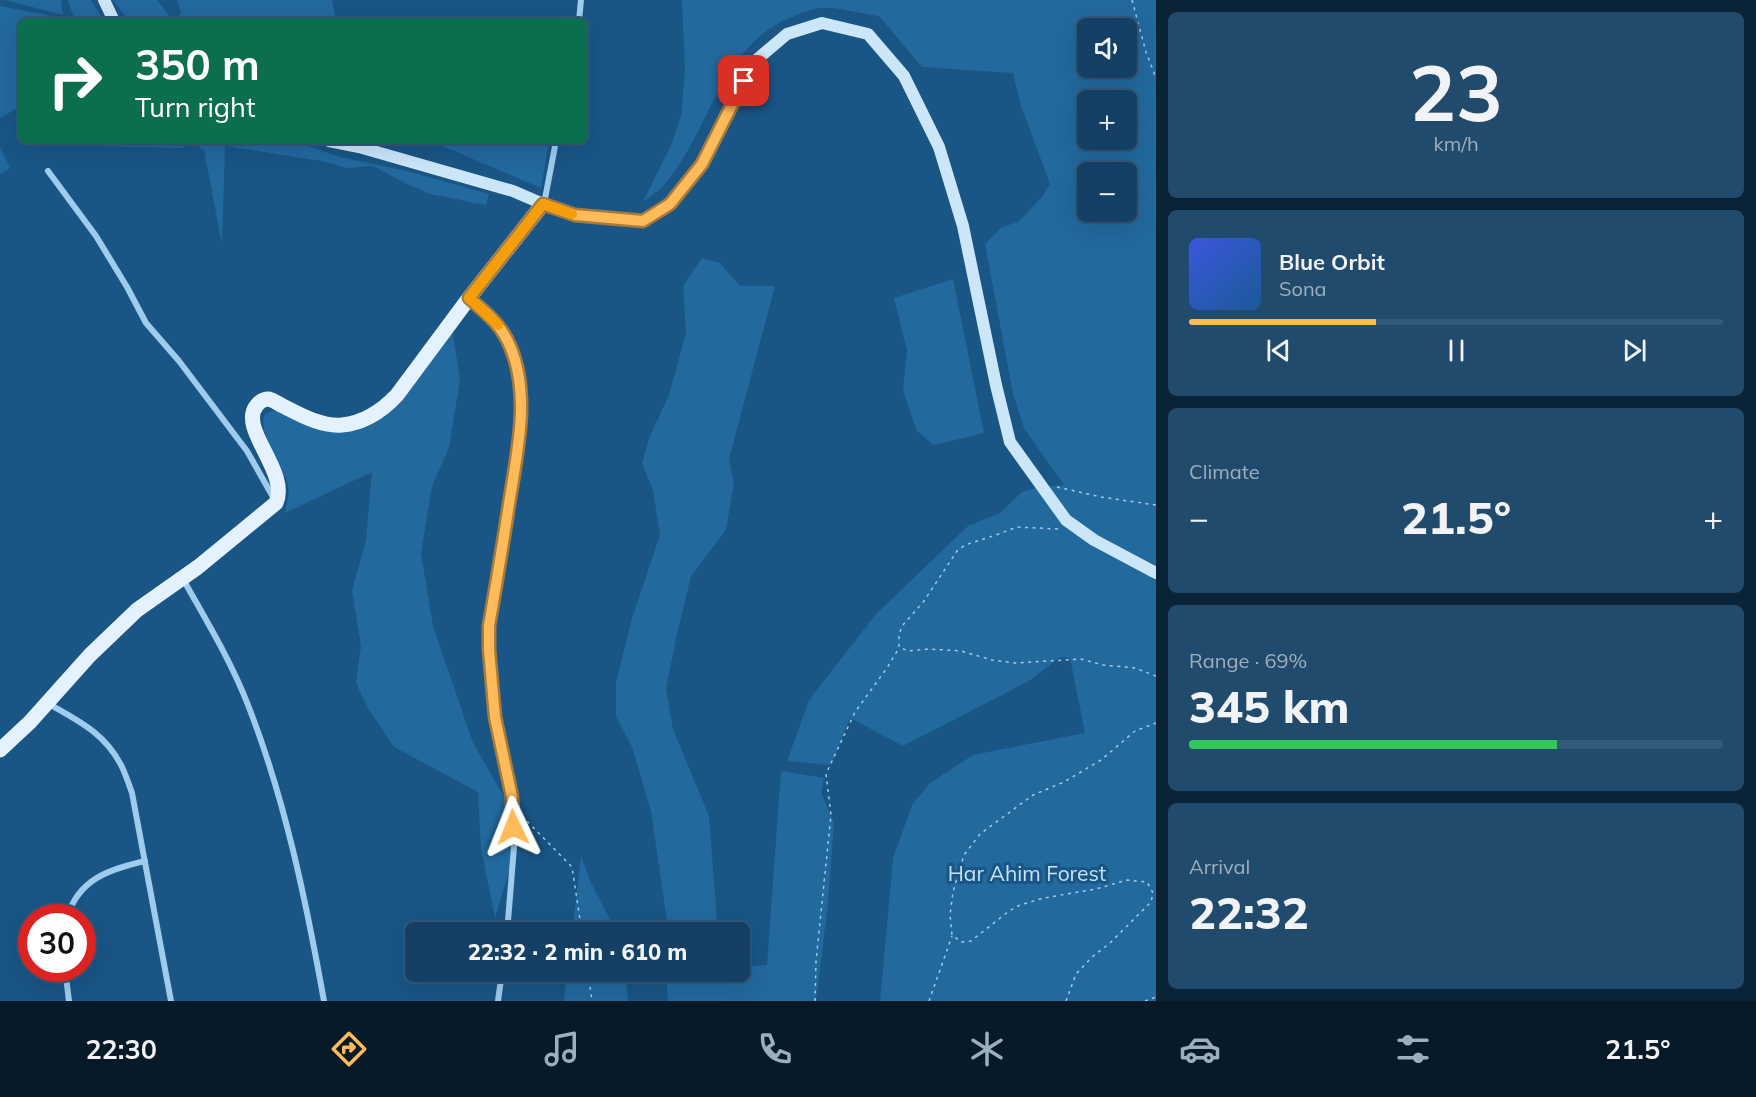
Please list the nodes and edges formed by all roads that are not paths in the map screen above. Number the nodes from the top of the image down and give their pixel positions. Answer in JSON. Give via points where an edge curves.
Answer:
{"nodes":[{"id":1,"x":104,"y":0,"type":"edge"},
{"id":2,"x":581,"y":0,"type":"edge"},
{"id":3,"x":113,"y":18,"type":"edge"},
{"id":4,"x":579,"y":18,"type":"edge"},
{"id":5,"x":344,"y":144,"type":"edge"},
{"id":6,"x":555,"y":144,"type":"edge"},
{"id":7,"x":48,"y":171,"type":"dead end"},
{"id":8,"x":543,"y":204,"type":"junction"},
{"id":9,"x":469,"y":298,"type":"junction"},
{"id":10,"x":276,"y":503,"type":"junction"},
{"id":11,"x":1156,"y":573,"type":"edge"},
{"id":12,"x":182,"y":578,"type":"junction"},
{"id":13,"x":47,"y":703,"type":"junction"},
{"id":14,"x":0,"y":750,"type":"edge"},
{"id":15,"x":145,"y":861,"type":"junction"},
{"id":16,"x":74,"y":904,"type":"edge"},
{"id":17,"x":508,"y":922,"type":"edge"},
{"id":18,"x":67,"y":982,"type":"edge"},
{"id":19,"x":501,"y":982,"type":"edge"},
{"id":20,"x":69,"y":1001,"type":"edge"},
{"id":21,"x":171,"y":1001,"type":"edge"},
{"id":22,"x":324,"y":1001,"type":"edge"},
{"id":23,"x":498,"y":1001,"type":"edge"}],
"edges":[{"from":1,"to":3,"type":"main road"},
{"from":2,"to":4,"type":"street"},
{"from":5,"to":8,"type":"main road","via":[[513,191]]},
{"from":6,"to":8,"type":"street"},
{"from":7,"to":10,"type":"street","via":[[96,236],[146,322],[247,451]]},
{"from":8,"to":9,"type":"main road"},
{"from":8,"to":11,"type":"main road","via":[[575,215],[643,221],[670,204],[702,164],[755,61],[779,40],[822,23],[868,34],[904,76],[939,147],[963,226],[1010,442],[1066,520],[1094,540]]},
{"from":9,"to":10,"type":"main road","via":[[396,395],[375,414],[340,425],[319,422],[273,400],[258,402],[253,414],[254,429],[278,479],[280,495]]},
{"from":9,"to":17,"type":"street","via":[[499,326],[517,364],[521,387],[519,441],[489,626],[495,717],[512,797],[514,847]]},
{"from":10,"to":12,"type":"main road"},
{"from":12,"to":13,"type":"main road","via":[[138,610]]},
{"from":12,"to":22,"type":"street","via":[[228,660],[270,769],[296,862]]},
{"from":13,"to":14,"type":"main road"},
{"from":13,"to":15,"type":"street","via":[[89,726],[111,748],[132,793]]},
{"from":15,"to":16,"type":"street","via":[[105,872],[90,882]]},
{"from":15,"to":21,"type":"street"},
{"from":18,"to":20,"type":"street"},
{"from":19,"to":23,"type":"street"}]}
